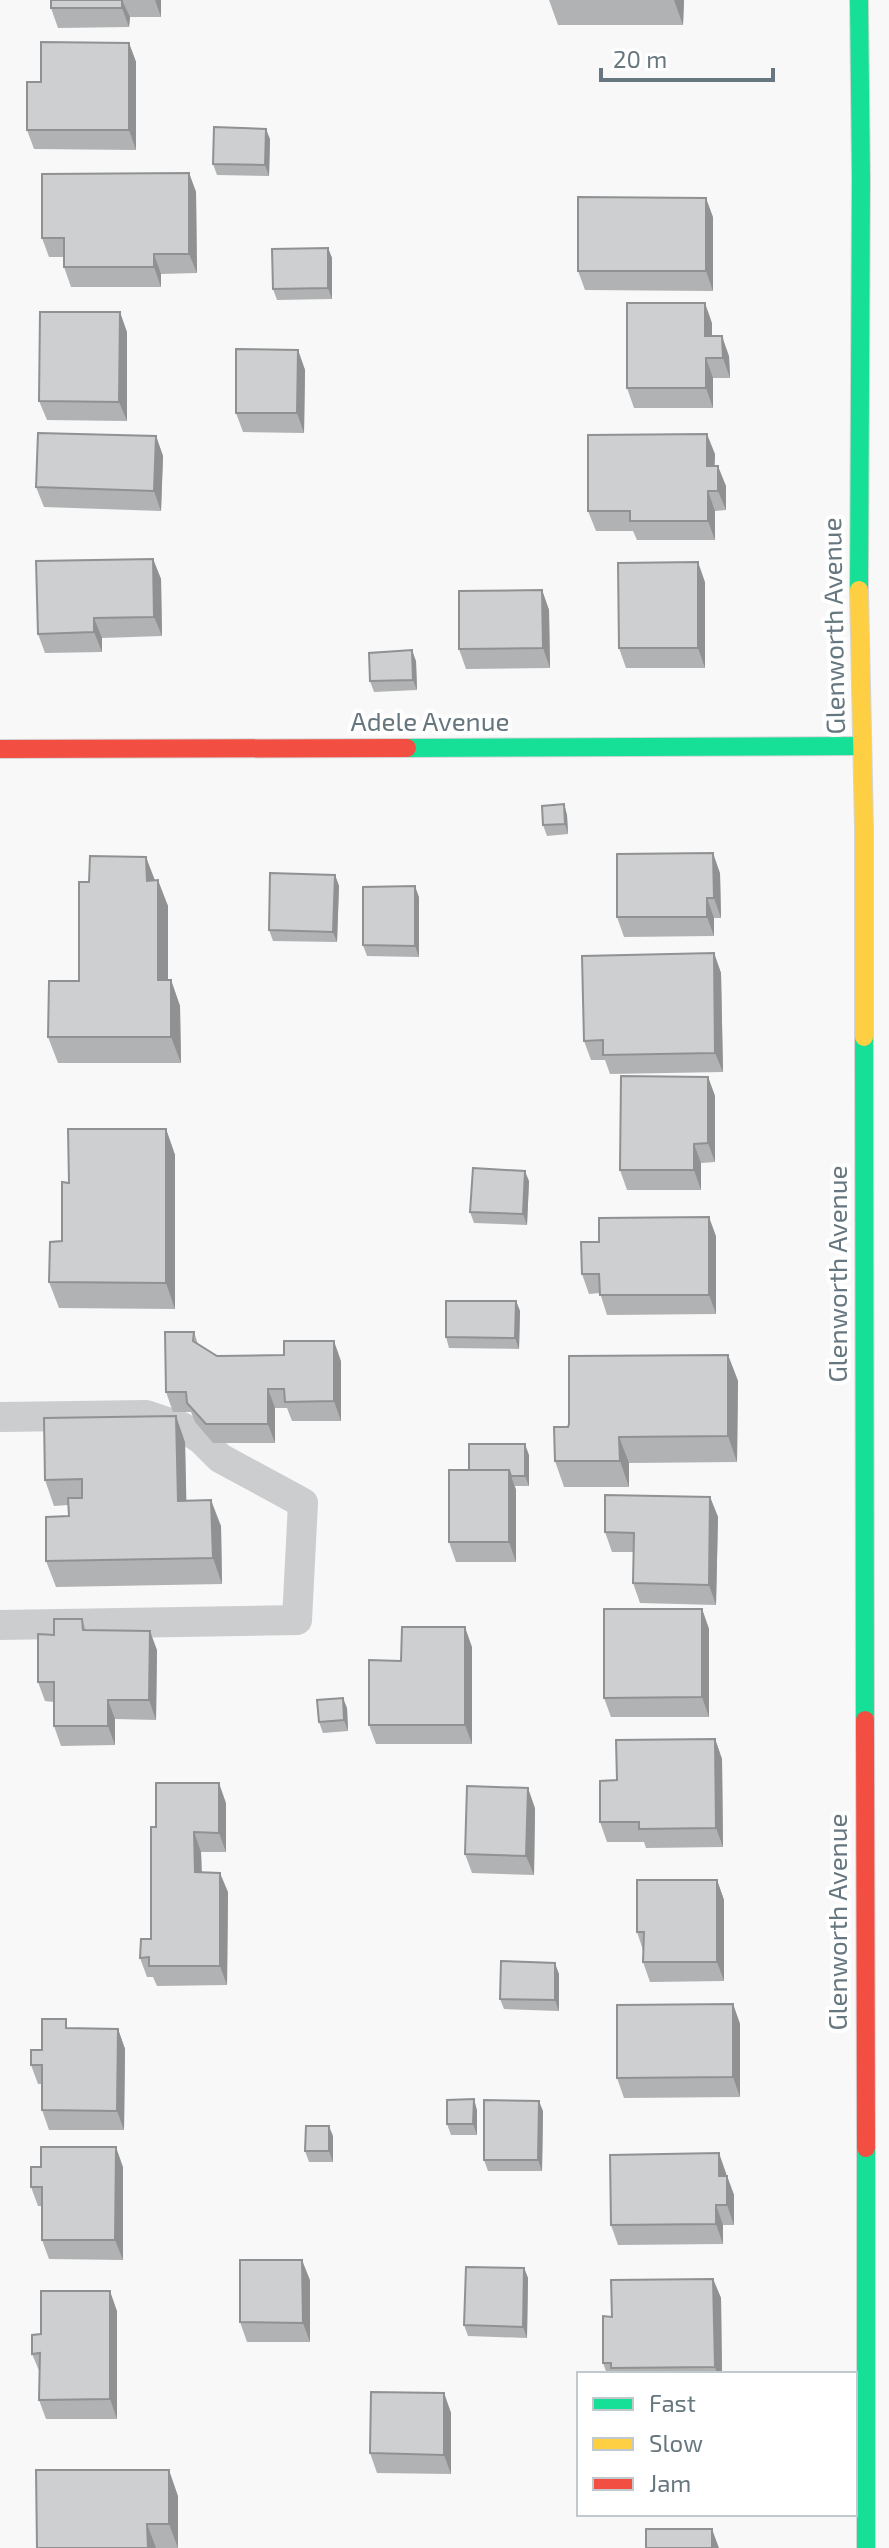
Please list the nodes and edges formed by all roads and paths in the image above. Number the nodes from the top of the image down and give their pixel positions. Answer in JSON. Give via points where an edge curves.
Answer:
{"nodes":[{"id":1,"x":859,"y":0,"type":"edge"},
{"id":2,"x":861,"y":746,"type":"junction"},
{"id":3,"x":0,"y":749,"type":"edge"},
{"id":4,"x":0,"y":1417,"type":"edge"},
{"id":5,"x":0,"y":1625,"type":"edge"},
{"id":6,"x":866,"y":2548,"type":"edge"}],
"edges":[{"from":1,"to":2,"type":"street","name":"Glenworth Avenue"},
{"from":2,"to":3,"type":"street","name":"Adele Avenue"},
{"from":2,"to":6,"type":"street","name":"Glenworth Avenue"},
{"from":4,"to":5,"type":"lane","via":[[146,1415],[182,1427],[220,1458],[303,1503],[297,1620]]}]}
